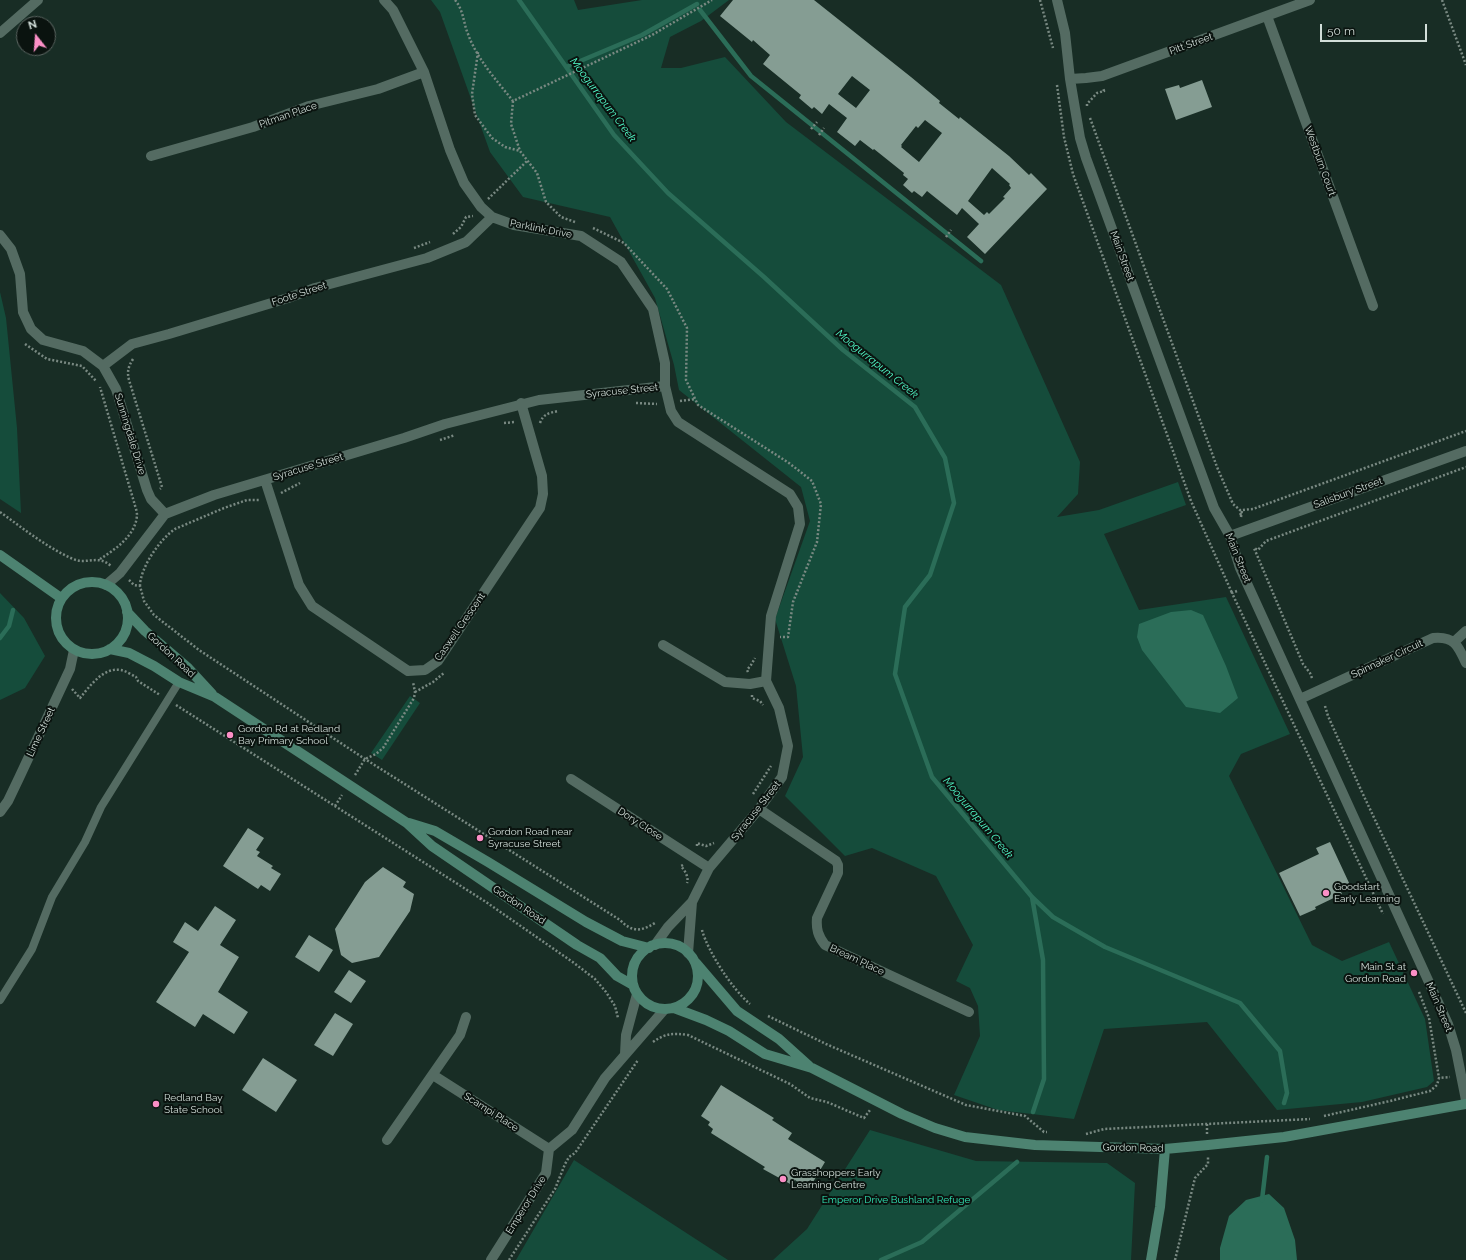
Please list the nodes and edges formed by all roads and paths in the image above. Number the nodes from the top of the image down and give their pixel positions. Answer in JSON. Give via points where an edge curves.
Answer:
{"nodes":[{"id":1,"x":38,"y":0,"type":"edge"},
{"id":2,"x":384,"y":0,"type":"edge"},
{"id":3,"x":455,"y":0,"type":"edge"},
{"id":4,"x":712,"y":0,"type":"edge"},
{"id":5,"x":1057,"y":0,"type":"edge"},
{"id":6,"x":1310,"y":0,"type":"edge"},
{"id":7,"x":1442,"y":0,"type":"edge"},
{"id":8,"x":1268,"y":16,"type":"junction"},
{"id":9,"x":0,"y":33,"type":"edge"},
{"id":10,"x":478,"y":52,"type":"junction"},
{"id":11,"x":1466,"y":65,"type":"edge"},
{"id":12,"x":424,"y":72,"type":"junction"},
{"id":13,"x":1070,"y":79,"type":"junction"},
{"id":14,"x":1103,"y":88,"type":"dead end"},
{"id":15,"x":513,"y":101,"type":"junction"},
{"id":16,"x":1088,"y":108,"type":"dead end"},
{"id":17,"x":1088,"y":113,"type":"dead end"},
{"id":18,"x":817,"y":122,"type":"dead end"},
{"id":19,"x":824,"y":128,"type":"dead end"},
{"id":20,"x":811,"y":129,"type":"dead end"},
{"id":21,"x":819,"y":134,"type":"dead end"},
{"id":22,"x":520,"y":151,"type":"junction"},
{"id":23,"x":151,"y":156,"type":"dead end"},
{"id":24,"x":527,"y":161,"type":"junction"},
{"id":25,"x":486,"y":201,"type":"dead end"},
{"id":26,"x":492,"y":217,"type":"junction"},
{"id":27,"x":579,"y":223,"type":"dead end"},
{"id":28,"x":592,"y":228,"type":"dead end"},
{"id":29,"x":951,"y":230,"type":"dead end"},
{"id":30,"x":0,"y":235,"type":"edge"},
{"id":31,"x":946,"y":237,"type":"dead end"},
{"id":32,"x":1372,"y":306,"type":"dead end"},
{"id":33,"x":25,"y":344,"type":"dead end"},
{"id":34,"x":130,"y":353,"type":"dead end"},
{"id":35,"x":103,"y":366,"type":"junction"},
{"id":36,"x":665,"y":386,"type":"junction"},
{"id":37,"x":695,"y":399,"type":"junction"},
{"id":38,"x":684,"y":400,"type":"dead end"},
{"id":39,"x":521,"y":403,"type":"junction"},
{"id":40,"x":548,"y":413,"type":"dead end"},
{"id":41,"x":536,"y":417,"type":"dead end"},
{"id":42,"x":1466,"y":431,"type":"edge"},
{"id":43,"x":1466,"y":451,"type":"edge"},
{"id":44,"x":1466,"y":467,"type":"edge"},
{"id":45,"x":265,"y":480,"type":"junction"},
{"id":46,"x":157,"y":491,"type":"dead end"},
{"id":47,"x":261,"y":500,"type":"dead end"},
{"id":48,"x":0,"y":512,"type":"edge"},
{"id":49,"x":165,"y":514,"type":"junction"},
{"id":50,"x":1230,"y":536,"type":"junction"},
{"id":51,"x":0,"y":555,"type":"edge"},
{"id":52,"x":99,"y":559,"type":"junction"},
{"id":53,"x":106,"y":562,"type":"dead end"},
{"id":54,"x":106,"y":585,"type":"junction"},
{"id":55,"x":134,"y":585,"type":"dead end"},
{"id":56,"x":1248,"y":585,"type":"junction"},
{"id":57,"x":140,"y":586,"type":"junction"},
{"id":58,"x":61,"y":598,"type":"junction"},
{"id":59,"x":128,"y":612,"type":"junction"},
{"id":60,"x":1466,"y":631,"type":"edge"},
{"id":61,"x":778,"y":637,"type":"dead end"},
{"id":62,"x":1454,"y":642,"type":"junction"},
{"id":63,"x":663,"y":645,"type":"dead end"},
{"id":64,"x":110,"y":649,"type":"junction"},
{"id":65,"x":74,"y":650,"type":"junction"},
{"id":66,"x":756,"y":654,"type":"dead end"},
{"id":67,"x":1466,"y":662,"type":"edge"},
{"id":68,"x":408,"y":671,"type":"junction"},
{"id":69,"x":748,"y":673,"type":"dead end"},
{"id":70,"x":1312,"y":678,"type":"dead end"},
{"id":71,"x":65,"y":680,"type":"junction"},
{"id":72,"x":766,"y":681,"type":"junction"},
{"id":73,"x":179,"y":682,"type":"junction"},
{"id":74,"x":752,"y":695,"type":"dead end"},
{"id":75,"x":214,"y":697,"type":"junction"},
{"id":76,"x":1300,"y":699,"type":"junction"},
{"id":77,"x":168,"y":700,"type":"junction"},
{"id":78,"x":1325,"y":706,"type":"dead end"},
{"id":79,"x":766,"y":711,"type":"dead end"},
{"id":80,"x":365,"y":759,"type":"junction"},
{"id":81,"x":772,"y":765,"type":"dead end"},
{"id":82,"x":571,"y":779,"type":"dead end"},
{"id":83,"x":752,"y":795,"type":"dead end"},
{"id":84,"x":759,"y":808,"type":"junction"},
{"id":85,"x":0,"y":812,"type":"edge"},
{"id":86,"x":407,"y":823,"type":"junction"},
{"id":87,"x":716,"y":842,"type":"dead end"},
{"id":88,"x":695,"y":850,"type":"dead end"},
{"id":89,"x":685,"y":863,"type":"dead end"},
{"id":90,"x":709,"y":868,"type":"junction"},
{"id":91,"x":686,"y":885,"type":"dead end"},
{"id":92,"x":692,"y":902,"type":"junction"},
{"id":93,"x":1383,"y":914,"type":"dead end"},
{"id":94,"x":660,"y":920,"type":"dead end"},
{"id":95,"x":701,"y":926,"type":"dead end"},
{"id":96,"x":652,"y":946,"type":"junction"},
{"id":97,"x":690,"y":956,"type":"junction"},
{"id":98,"x":633,"y":984,"type":"junction"},
{"id":99,"x":1416,"y":985,"type":"dead end"},
{"id":100,"x":637,"y":994,"type":"junction"},
{"id":101,"x":0,"y":1000,"type":"edge"},
{"id":102,"x":754,"y":1006,"type":"dead end"},
{"id":103,"x":674,"y":1008,"type":"junction"},
{"id":104,"x":664,"y":1010,"type":"junction"},
{"id":105,"x":969,"y":1012,"type":"dead end"},
{"id":106,"x":1466,"y":1013,"type":"edge"},
{"id":107,"x":764,"y":1014,"type":"dead end"},
{"id":108,"x":466,"y":1017,"type":"dead end"},
{"id":109,"x":618,"y":1020,"type":"dead end"},
{"id":110,"x":649,"y":1046,"type":"dead end"},
{"id":111,"x":625,"y":1054,"type":"junction"},
{"id":112,"x":639,"y":1058,"type":"dead end"},
{"id":113,"x":812,"y":1068,"type":"junction"},
{"id":114,"x":433,"y":1075,"type":"junction"},
{"id":115,"x":1462,"y":1076,"type":"junction"},
{"id":116,"x":1439,"y":1078,"type":"junction"},
{"id":117,"x":1466,"y":1100,"type":"edge"},
{"id":118,"x":877,"y":1101,"type":"junction"},
{"id":119,"x":1466,"y":1104,"type":"edge"},
{"id":120,"x":1320,"y":1117,"type":"dead end"},
{"id":121,"x":1312,"y":1119,"type":"dead end"},
{"id":122,"x":1207,"y":1124,"type":"junction"},
{"id":123,"x":1049,"y":1133,"type":"dead end"},
{"id":124,"x":1082,"y":1134,"type":"dead end"},
{"id":125,"x":387,"y":1140,"type":"dead end"},
{"id":126,"x":1208,"y":1145,"type":"junction"},
{"id":127,"x":549,"y":1149,"type":"junction"},
{"id":128,"x":1166,"y":1149,"type":"junction"},
{"id":129,"x":491,"y":1260,"type":"edge"},
{"id":130,"x":509,"y":1260,"type":"edge"},
{"id":131,"x":1151,"y":1260,"type":"edge"},
{"id":132,"x":1175,"y":1260,"type":"edge"}],
"edges":[{"from":1,"to":9,"type":"street"},
{"from":2,"to":12,"type":"street","name":"Parklink Drive","via":[[393,10]]},
{"from":3,"to":10,"type":"path","via":[[461,7],[468,35]]},
{"from":4,"to":15,"type":"path","via":[[652,35]]},
{"from":5,"to":13,"type":"street","name":"Main Street","via":[[1065,33]]},
{"from":6,"to":8,"type":"street","name":"Pitt Street"},
{"from":7,"to":11,"type":"path"},
{"from":8,"to":13,"type":"street","name":"Pitt Street","via":[[1102,76]]},
{"from":8,"to":32,"type":"street","name":"Westburn Court"},
{"from":10,"to":15,"type":"path","via":[[490,74]]},
{"from":10,"to":22,"type":"path","via":[[472,94],[475,115],[492,138],[505,147]]},
{"from":12,"to":23,"type":"street","name":"Pitman Place","via":[[378,89],[309,106],[253,127]]},
{"from":12,"to":26,"type":"street","name":"Parklink Drive","via":[[464,183],[481,207]]},
{"from":13,"to":50,"type":"street","name":"Main Street","via":[[1086,158],[1214,508]]},
{"from":14,"to":16,"type":"path","via":[[1104,91],[1097,93],[1087,104]]},
{"from":15,"to":22,"type":"path","via":[[511,124]]},
{"from":17,"to":42,"type":"path","via":[[1218,467],[1233,504],[1240,510],[1240,517],[1242,510],[1253,509]]},
{"from":18,"to":20,"type":"path"},
{"from":19,"to":21,"type":"path"},
{"from":22,"to":24,"type":"path"},
{"from":24,"to":25,"type":"path"},
{"from":24,"to":27,"type":"path","via":[[537,173],[546,202],[560,217]]},
{"from":26,"to":35,"type":"street","name":"Foote Street","via":[[466,242],[427,258],[315,288],[132,344]]},
{"from":26,"to":36,"type":"street","name":"Parklink Drive","via":[[514,225],[581,236],[621,262],[653,309],[665,363]]},
{"from":28,"to":37,"type":"path","via":[[624,243],[667,289],[687,328],[686,380]]},
{"from":29,"to":31,"type":"path"},
{"from":30,"to":35,"type":"street","name":"Sunningdale Drive","via":[[11,249],[20,274],[24,312],[31,329],[43,340],[83,351]]},
{"from":33,"to":52,"type":"path","via":[[47,359],[82,366],[100,386],[137,515],[126,539]]},
{"from":34,"to":46,"type":"path","via":[[134,358],[127,372],[162,487]]},
{"from":35,"to":49,"type":"street","name":"Sunningdale Drive","via":[[116,389],[151,500]]},
{"from":36,"to":39,"type":"street","name":"Syracuse Street"},
{"from":36,"to":72,"type":"street","name":"Syracuse Street","via":[[671,411],[678,422],[790,494],[798,507],[800,524],[771,616]]},
{"from":37,"to":38,"type":"path"},
{"from":37,"to":61,"type":"path","via":[[698,405],[789,463],[812,481],[821,504],[817,542],[793,602],[788,637]]},
{"from":39,"to":45,"type":"street","name":"Syracuse Street"},
{"from":39,"to":68,"type":"street","name":"Caswell Crescent","via":[[542,476],[543,494],[540,508],[438,661],[425,670]]},
{"from":40,"to":41,"type":"path"},
{"from":43,"to":50,"type":"street","name":"Salisbury Street"},
{"from":44,"to":70,"type":"path","via":[[1266,541],[1258,550],[1254,548],[1303,664]]},
{"from":45,"to":49,"type":"street","name":"Syracuse Street"},
{"from":45,"to":68,"type":"street","via":[[299,585],[312,606]]},
{"from":47,"to":57,"type":"path","via":[[247,500],[224,508],[169,532],[153,553],[140,579]]},
{"from":48,"to":52,"type":"path","via":[[56,551],[75,560]]},
{"from":49,"to":54,"type":"street","via":[[120,573]]},
{"from":50,"to":56,"type":"street","name":"Main Street"},
{"from":51,"to":58,"type":"street"},
{"from":52,"to":53,"type":"path"},
{"from":54,"to":58,"type":"street","via":[[94,582],[81,584],[70,589]]},
{"from":54,"to":59,"type":"street","name":"Gordon Road","via":[[120,596]]},
{"from":55,"to":57,"type":"path"},
{"from":56,"to":76,"type":"street","name":"Main Street"},
{"from":56,"to":93,"type":"path","via":[[1232,593]]},
{"from":57,"to":80,"type":"path","via":[[144,601],[154,615],[199,650]]},
{"from":58,"to":65,"type":"street","via":[[56,612],[56,627],[62,640]]},
{"from":59,"to":64,"type":"street","name":"Gordon Road","via":[[125,634],[119,643]]},
{"from":59,"to":75,"type":"street","name":"Gordon Road","via":[[145,631],[187,667]]},
{"from":60,"to":62,"type":"street"},
{"from":62,"to":67,"type":"street"},
{"from":62,"to":76,"type":"street","name":"Spinnaker Circuit","via":[[1444,637],[1433,638]]},
{"from":63,"to":72,"type":"street","via":[[725,682],[750,684]]},
{"from":64,"to":65,"type":"street","name":"Gordon Road","via":[[92,655]]},
{"from":64,"to":73,"type":"street","name":"Gordon Road","via":[[129,653]]},
{"from":65,"to":71,"type":"street","name":"Lime Street"},
{"from":66,"to":69,"type":"path","via":[[747,670]]},
{"from":68,"to":80,"type":"path","via":[[415,692],[414,698],[383,748]]},
{"from":71,"to":77,"type":"path","via":[[80,698],[100,676],[110,671],[122,670]]},
{"from":71,"to":85,"type":"street","name":"Lime Street"},
{"from":72,"to":84,"type":"street","name":"Syracuse Street","via":[[779,708],[788,746],[782,777]]},
{"from":73,"to":75,"type":"street","name":"Gordon Road"},
{"from":73,"to":77,"type":"lane"},
{"from":74,"to":79,"type":"path","via":[[752,698],[760,700]]},
{"from":75,"to":86,"type":"street","name":"Gordon Road"},
{"from":76,"to":115,"type":"street","name":"Main Street","via":[[1448,1024]]},
{"from":77,"to":101,"type":"lane","via":[[101,807],[85,842],[52,897],[32,949]]},
{"from":77,"to":109,"type":"path","via":[[486,902],[574,963],[595,979],[606,992],[615,1006]]},
{"from":78,"to":106,"type":"path","via":[[1361,790]]},
{"from":80,"to":94,"type":"path","via":[[627,926],[636,930],[647,928]]},
{"from":81,"to":83,"type":"path"},
{"from":82,"to":90,"type":"street","name":"Dory Close"},
{"from":84,"to":90,"type":"street","name":"Syracuse Street"},
{"from":84,"to":105,"type":"street","name":"Bream Place","via":[[836,861],[838,865],[838,873],[817,918],[818,933],[825,945]]},
{"from":86,"to":96,"type":"street","name":"Gordon Road","via":[[435,831],[622,941]]},
{"from":86,"to":98,"type":"street","name":"Gordon Road","via":[[432,846],[600,958],[617,976]]},
{"from":87,"to":88,"type":"path","via":[[706,846],[698,843]]},
{"from":89,"to":91,"type":"path","via":[[682,866],[688,880]]},
{"from":90,"to":92,"type":"street","name":"Syracuse Street"},
{"from":92,"to":96,"type":"street"},
{"from":92,"to":97,"type":"street"},
{"from":95,"to":102,"type":"path","via":[[718,963],[732,984]]},
{"from":96,"to":97,"type":"street","via":[[673,944]]},
{"from":96,"to":98,"type":"street","via":[[640,954],[635,963]]},
{"from":97,"to":103,"type":"street","via":[[698,973],[696,988],[684,1004]]},
{"from":97,"to":113,"type":"street","name":"Gordon Road","via":[[737,1011],[779,1039]]},
{"from":98,"to":100,"type":"street"},
{"from":99,"to":116,"type":"path","via":[[1429,1018]]},
{"from":100,"to":104,"type":"street","via":[[653,1008]]},
{"from":100,"to":111,"type":"street","via":[[626,1035]]},
{"from":103,"to":104,"type":"street"},
{"from":103,"to":113,"type":"street","name":"Gordon Road","via":[[712,1022],[765,1054]]},
{"from":104,"to":111,"type":"street"},
{"from":107,"to":123,"type":"path","via":[[966,1105],[1025,1116],[1044,1132]]},
{"from":108,"to":114,"type":"street","via":[[460,1036]]},
{"from":110,"to":118,"type":"path","via":[[668,1034],[688,1035],[790,1084],[810,1098],[827,1102],[864,1118]]},
{"from":111,"to":127,"type":"street","via":[[605,1078],[572,1130]]},
{"from":112,"to":130,"type":"path","via":[[575,1153],[569,1156],[555,1189]]},
{"from":113,"to":118,"type":"street","name":"Gordon Road"},
{"from":114,"to":125,"type":"street"},
{"from":114,"to":127,"type":"street","name":"Scampi Place"},
{"from":115,"to":116,"type":"path"},
{"from":115,"to":117,"type":"street","name":"Main Street"},
{"from":116,"to":120,"type":"path","via":[[1437,1085],[1430,1091]]},
{"from":118,"to":128,"type":"street","name":"Gordon Road","via":[[935,1128],[965,1137],[1035,1146]]},
{"from":119,"to":126,"type":"street","name":"Gordon Road","via":[[1304,1134]]},
{"from":121,"to":122,"type":"path"},
{"from":122,"to":124,"type":"path","via":[[1104,1129]]},
{"from":122,"to":126,"type":"path"},
{"from":126,"to":128,"type":"street","name":"Gordon Road"},
{"from":126,"to":132,"type":"path","via":[[1208,1164],[1195,1178]]},
{"from":127,"to":129,"type":"street","name":"Emperor Drive","via":[[546,1173]]},
{"from":128,"to":131,"type":"street"}]}
